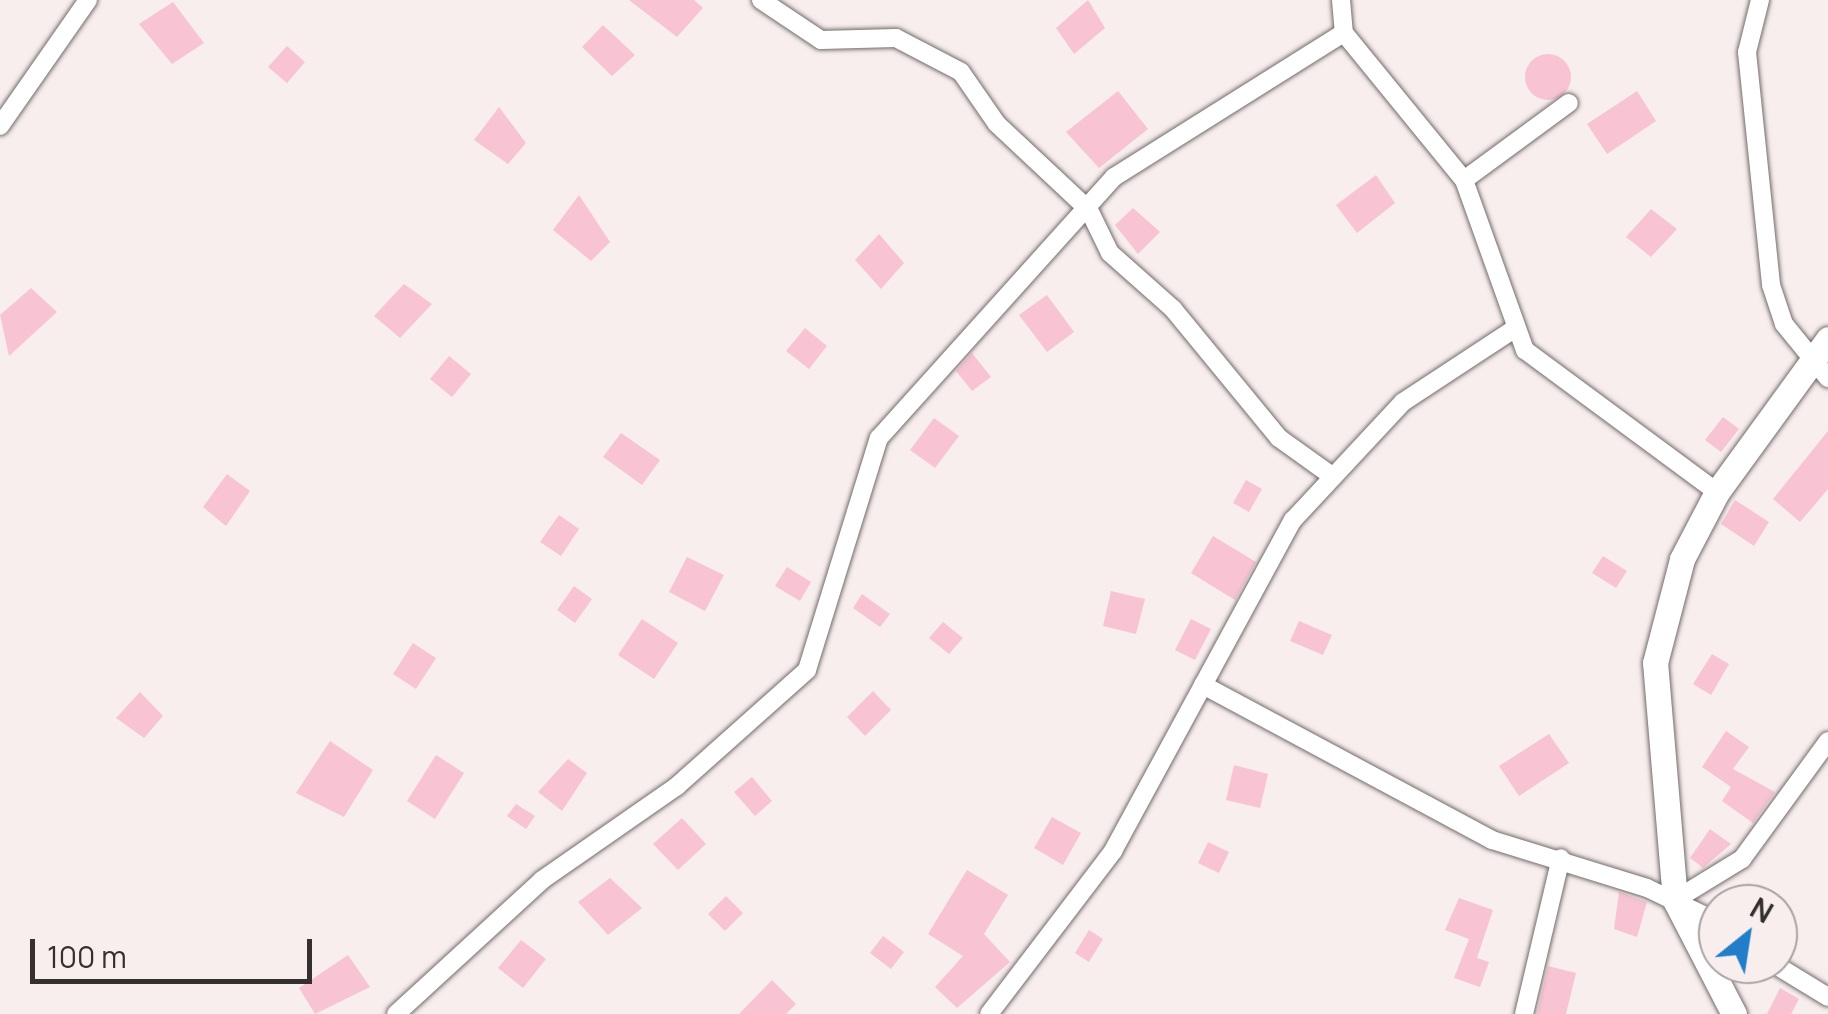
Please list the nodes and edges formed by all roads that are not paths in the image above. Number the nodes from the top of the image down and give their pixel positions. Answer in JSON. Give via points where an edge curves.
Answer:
{"nodes":[{"id":1,"x":88,"y":0,"type":"edge"},
{"id":2,"x":761,"y":0,"type":"edge"},
{"id":3,"x":1340,"y":0,"type":"edge"},
{"id":4,"x":1760,"y":0,"type":"edge"},
{"id":5,"x":1344,"y":33,"type":"junction"},
{"id":6,"x":1569,"y":103,"type":"dead end"},
{"id":7,"x":0,"y":126,"type":"edge"},
{"id":8,"x":1464,"y":180,"type":"junction"},
{"id":9,"x":1089,"y":210,"type":"junction"},
{"id":10,"x":1512,"y":331,"type":"junction"},
{"id":11,"x":1828,"y":339,"type":"edge"},
{"id":12,"x":1819,"y":368,"type":"edge"},
{"id":13,"x":1332,"y":476,"type":"junction"},
{"id":14,"x":1718,"y":492,"type":"junction"},
{"id":15,"x":1203,"y":685,"type":"junction"},
{"id":16,"x":1828,"y":741,"type":"edge"},
{"id":17,"x":1561,"y":858,"type":"junction"},
{"id":18,"x":1674,"y":900,"type":"junction"},
{"id":19,"x":1698,"y":912,"type":"edge"},
{"id":20,"x":1798,"y":979,"type":"edge"},
{"id":21,"x":1828,"y":997,"type":"edge"},
{"id":22,"x":396,"y":1014,"type":"edge"},
{"id":23,"x":989,"y":1014,"type":"edge"},
{"id":24,"x":1524,"y":1014,"type":"edge"},
{"id":25,"x":1734,"y":1014,"type":"edge"}],
"edges":[{"from":1,"to":7,"type":"street"},
{"from":2,"to":9,"type":"street","via":[[821,40],[896,38],[961,72],[997,124]]},
{"from":3,"to":5,"type":"street"},
{"from":4,"to":12,"type":"street","via":[[1747,52],[1771,285]]},
{"from":5,"to":8,"type":"street"},
{"from":5,"to":9,"type":"street","via":[[1114,177]]},
{"from":6,"to":8,"type":"street"},
{"from":8,"to":10,"type":"street","via":[[1497,254]]},
{"from":9,"to":13,"type":"street","via":[[1110,253],[1173,309],[1279,438]]},
{"from":9,"to":22,"type":"street","via":[[879,438],[807,670],[676,786],[542,880]]},
{"from":10,"to":13,"type":"street","via":[[1404,402]]},
{"from":10,"to":14,"type":"street"},
{"from":11,"to":12,"type":"street"},
{"from":12,"to":14,"type":"street"},
{"from":13,"to":15,"type":"street","via":[[1293,520]]},
{"from":14,"to":18,"type":"street","via":[[1682,560],[1655,663]]},
{"from":15,"to":17,"type":"street","via":[[1443,817]]},
{"from":15,"to":23,"type":"street","via":[[1113,852]]},
{"from":16,"to":18,"type":"street","via":[[1742,859]]},
{"from":17,"to":18,"type":"street"},
{"from":17,"to":24,"type":"street"},
{"from":18,"to":19,"type":"street"},
{"from":18,"to":25,"type":"street"},
{"from":20,"to":21,"type":"street"}]}
